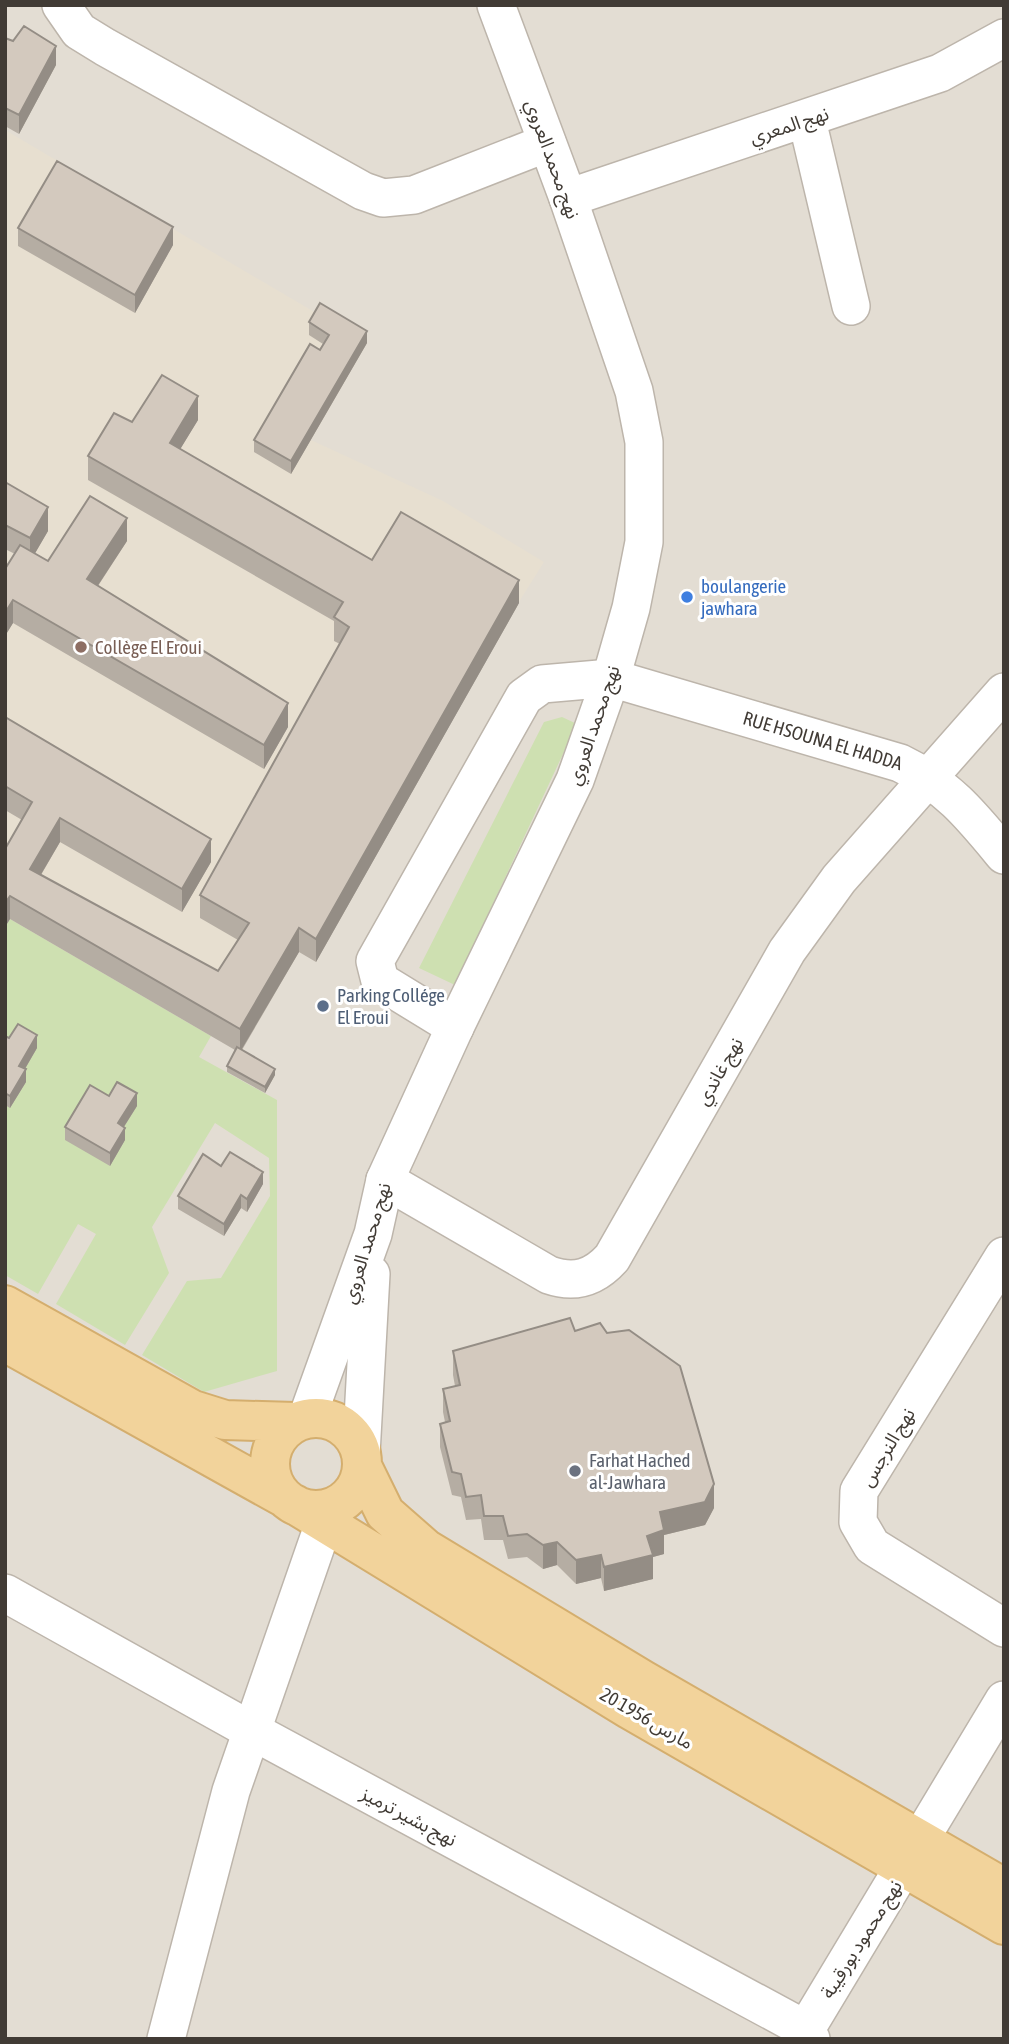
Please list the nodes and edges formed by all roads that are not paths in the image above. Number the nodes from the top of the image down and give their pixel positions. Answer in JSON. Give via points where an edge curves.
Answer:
{"nodes":[{"id":1,"x":61,"y":5,"type":"edge"},
{"id":2,"x":496,"y":5,"type":"edge"},
{"id":3,"x":1004,"y":38,"type":"edge"},
{"id":4,"x":807,"y":120,"type":"junction"},
{"id":5,"x":547,"y":143,"type":"junction"},
{"id":6,"x":568,"y":198,"type":"junction"},
{"id":7,"x":851,"y":306,"type":"dead end"},
{"id":8,"x":611,"y":678,"type":"junction"},
{"id":9,"x":1004,"y":692,"type":"edge"},
{"id":10,"x":930,"y":777,"type":"junction"},
{"id":11,"x":1004,"y":855,"type":"edge"},
{"id":12,"x":455,"y":1027,"type":"junction"},
{"id":13,"x":385,"y":1180,"type":"junction"},
{"id":14,"x":373,"y":1234,"type":"junction"},
{"id":15,"x":1004,"y":1256,"type":"edge"},
{"id":16,"x":5,"y":1305,"type":"edge"},
{"id":17,"x":5,"y":1342,"type":"edge"},
{"id":18,"x":301,"y":1420,"type":"junction"},
{"id":19,"x":362,"y":1460,"type":"junction"},
{"id":20,"x":310,"y":1508,"type":"junction"},
{"id":21,"x":5,"y":1593,"type":"edge"},
{"id":22,"x":1004,"y":1628,"type":"edge"},
{"id":23,"x":1004,"y":1700,"type":"edge"},
{"id":24,"x":254,"y":1732,"type":"junction"},
{"id":25,"x":913,"y":1853,"type":"junction"},
{"id":26,"x":1004,"y":1888,"type":"edge"},
{"id":27,"x":1004,"y":1925,"type":"edge"},
{"id":28,"x":805,"y":2036,"type":"edge"},
{"id":29,"x":166,"y":2039,"type":"edge"}],
"edges":[{"from":1,"to":5,"type":"street","via":[[79,31],[105,47],[383,198],[414,195]]},
{"from":2,"to":5,"type":"street","name":"نهج محمد العروي"},
{"from":3,"to":4,"type":"street","name":"نهج المعري","via":[[940,73]]},
{"from":4,"to":6,"type":"street","name":"نهج المعري"},
{"from":4,"to":7,"type":"street"},
{"from":5,"to":6,"type":"street","name":"نهج محمد العروي"},
{"from":6,"to":8,"type":"street","name":"نهج محمد العروي","via":[[634,391],[643,442],[643,542]]},
{"from":8,"to":10,"type":"street","name":"RUE HSOUNA EL HADDA","via":[[900,763]]},
{"from":8,"to":12,"type":"street","name":"نهج محمد العروي","via":[[575,780]]},
{"from":8,"to":12,"type":"street","via":[[542,684],[524,697],[375,961],[380,981]]},
{"from":9,"to":10,"type":"street","name":"نهج غاندي"},
{"from":10,"to":11,"type":"street","name":"RUE HSOUNA EL HADDA","via":[[962,804]]},
{"from":10,"to":13,"type":"street","name":"نهج غاندي","via":[[838,879],[787,951],[612,1258],[602,1268],[577,1280],[549,1275]]},
{"from":12,"to":13,"type":"street","name":"نهج محمد العروي"},
{"from":13,"to":14,"type":"street","name":"نهج محمد العروي"},
{"from":14,"to":18,"type":"street","name":"نهج محمد العروي"},
{"from":14,"to":19,"type":"street"},
{"from":15,"to":22,"type":"street","name":"نهج النرجس","via":[[859,1491],[858,1522],[872,1546]]},
{"from":16,"to":18,"type":"main road","via":[[193,1410],[225,1420]]},
{"from":17,"to":20,"type":"main road","name":"20 مارس 1956"},
{"from":18,"to":19,"type":"main road","via":[[335,1422],[347,1430]]},
{"from":18,"to":20,"type":"main road","via":[[274,1443],[270,1472]]},
{"from":19,"to":20,"type":"main road","via":[[354,1489]]},
{"from":19,"to":25,"type":"main road","name":"20 مارس 1956","via":[[385,1513],[426,1549],[643,1680]]},
{"from":20,"to":24,"type":"street"},
{"from":20,"to":25,"type":"main road","name":"20 مارس 1956","via":[[629,1709]]},
{"from":21,"to":24,"type":"street","name":"نهج بشير ترميز"},
{"from":23,"to":25,"type":"street","name":"نهج محمود بورقيبة"},
{"from":24,"to":28,"type":"street","name":"نهج بشير ترميز"},
{"from":24,"to":29,"type":"street","via":[[232,1791]]},
{"from":25,"to":26,"type":"main road","name":"20 مارس 1956"},
{"from":25,"to":27,"type":"main road","name":"20 مارس 1956"},
{"from":25,"to":28,"type":"street","name":"نهج محمود بورقيبة"}]}
